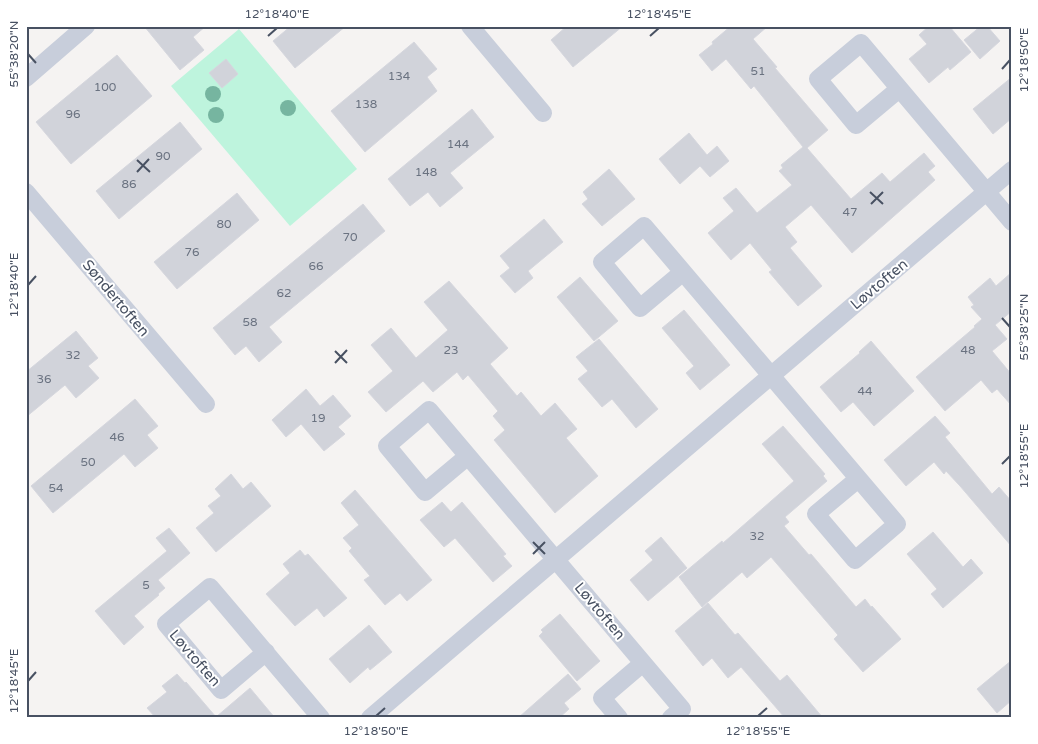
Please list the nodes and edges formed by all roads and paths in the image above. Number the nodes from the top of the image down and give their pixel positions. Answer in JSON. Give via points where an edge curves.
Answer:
{"nodes":[{"id":1,"x":86,"y":26,"type":"edge"},
{"id":2,"x":470,"y":26,"type":"edge"},
{"id":3,"x":26,"y":78,"type":"edge"},
{"id":4,"x":899,"y":89,"type":"junction"},
{"id":5,"x":543,"y":113,"type":"dead end"},
{"id":6,"x":1012,"y":170,"type":"edge"},
{"id":7,"x":26,"y":192,"type":"edge"},
{"id":8,"x":986,"y":192,"type":"junction"},
{"id":9,"x":1012,"y":222,"type":"edge"},
{"id":10,"x":682,"y":272,"type":"junction"},
{"id":11,"x":771,"y":376,"type":"junction"},
{"id":12,"x":206,"y":404,"type":"dead end"},
{"id":13,"x":468,"y":456,"type":"junction"},
{"id":14,"x":858,"y":479,"type":"junction"},
{"id":15,"x":556,"y":559,"type":"junction"},
{"id":16,"x":266,"y":652,"type":"junction"},
{"id":17,"x":643,"y":663,"type":"junction"},
{"id":18,"x":320,"y":718,"type":"edge"},
{"id":19,"x":370,"y":718,"type":"edge"},
{"id":20,"x":619,"y":718,"type":"edge"},
{"id":21,"x":671,"y":718,"type":"edge"}],
"edges":[{"from":1,"to":3,"type":"street"},
{"from":2,"to":5,"type":"street"},
{"from":4,"to":4,"type":"street","via":[[856,125],[818,79],[860,44]]},
{"from":4,"to":8,"type":"street"},
{"from":6,"to":8,"type":"street","name":"Løvtoften"},
{"from":7,"to":12,"type":"street","name":"Søndertoften"},
{"from":8,"to":9,"type":"street"},
{"from":8,"to":11,"type":"street","name":"Løvtoften"},
{"from":10,"to":10,"type":"street","via":[[640,308],[602,262],[644,226]]},
{"from":10,"to":11,"type":"street"},
{"from":11,"to":14,"type":"street"},
{"from":11,"to":15,"type":"street","name":"Løvtoften"},
{"from":13,"to":13,"type":"street","name":"Løvtoften","via":[[425,492],[387,446],[429,410]]},
{"from":13,"to":15,"type":"street","name":"Løvtoften"},
{"from":14,"to":14,"type":"street","via":[[897,524],[855,560],[816,514]]},
{"from":15,"to":17,"type":"street","name":"Løvtoften"},
{"from":15,"to":19,"type":"street","name":"Løvtoften"},
{"from":16,"to":16,"type":"street","name":"Løvtoften","via":[[221,690],[166,624],[210,587]]},
{"from":16,"to":18,"type":"street","name":"Løvtoften"},
{"from":17,"to":20,"type":"street","via":[[602,698]]},
{"from":17,"to":21,"type":"street","name":"Løvtoften","via":[[682,708]]}]}
